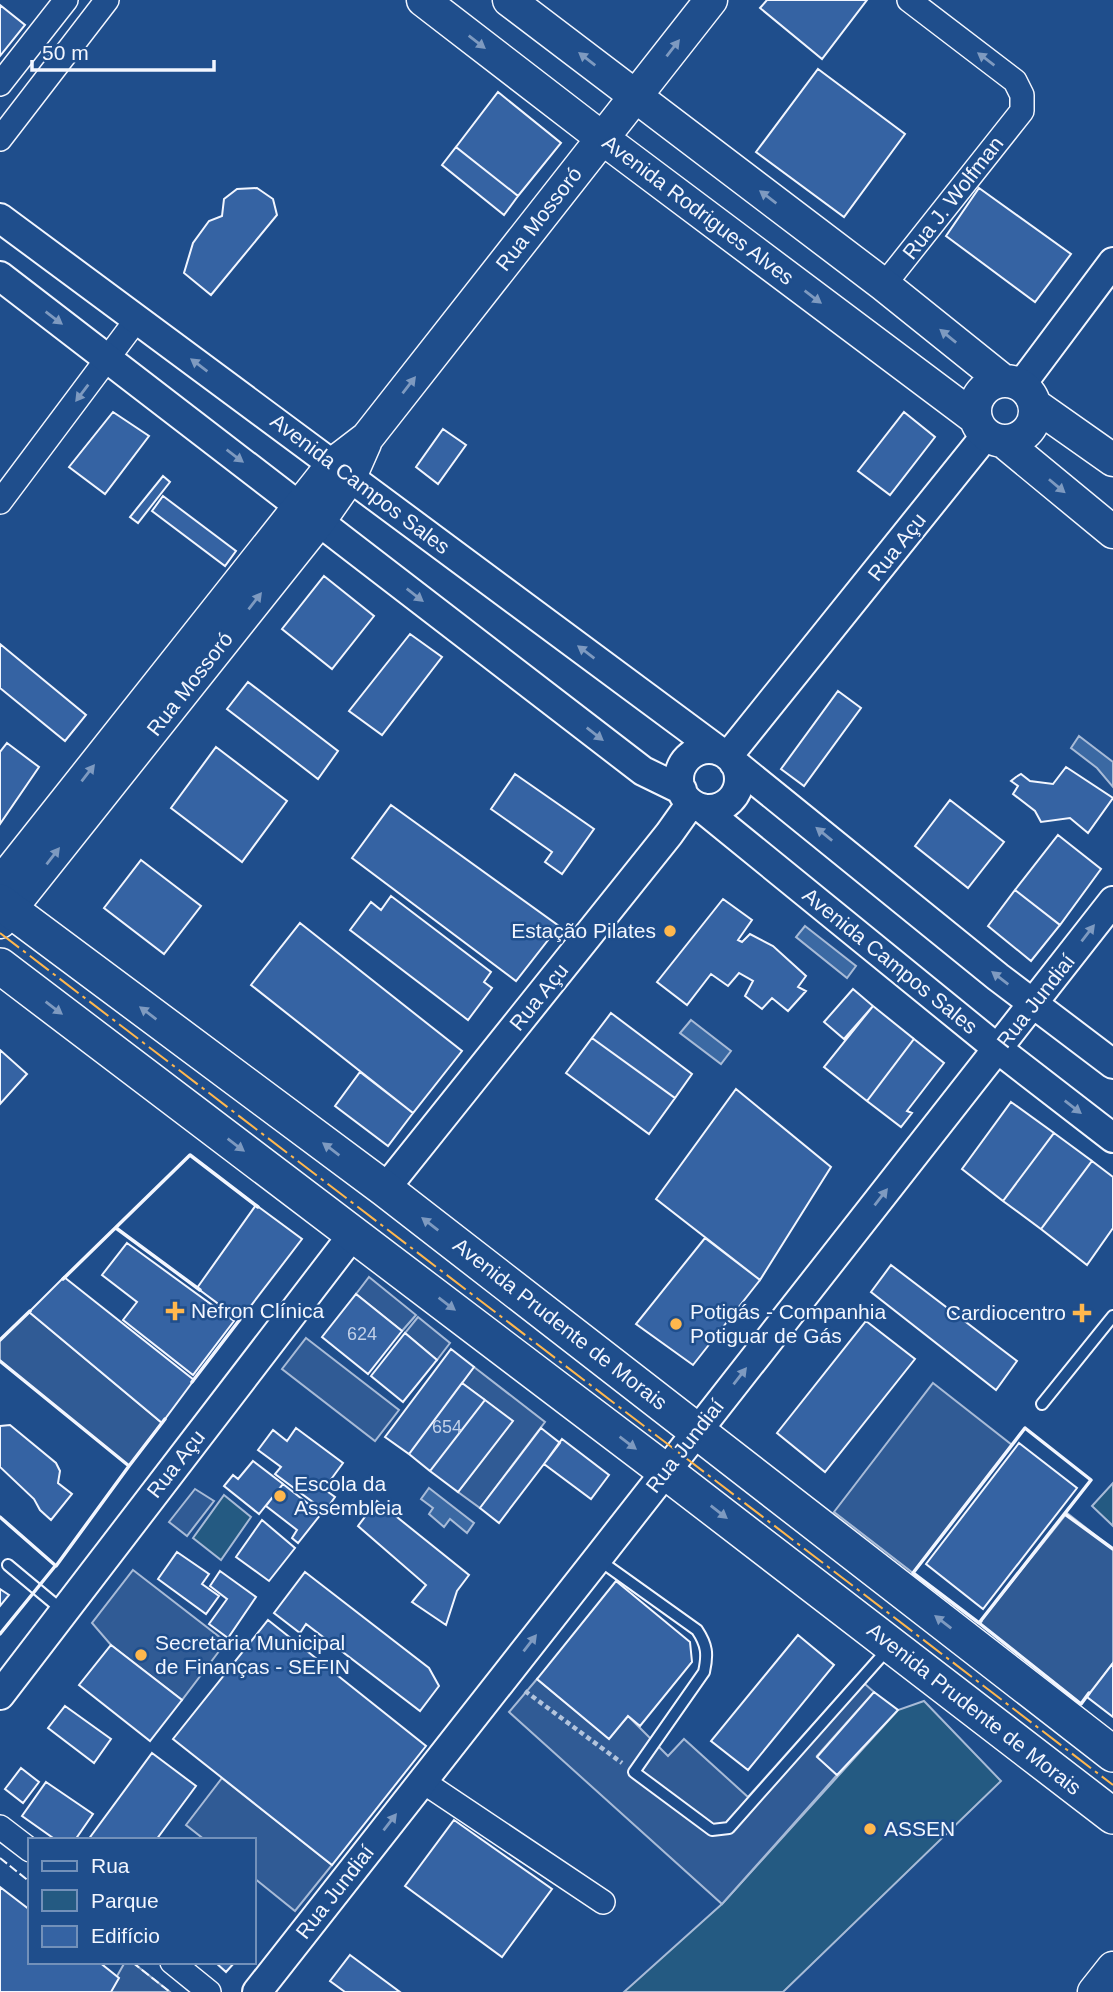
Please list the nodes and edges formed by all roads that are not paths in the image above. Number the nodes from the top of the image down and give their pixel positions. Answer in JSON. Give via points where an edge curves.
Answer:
{"nodes":[{"id":1,"x":66,"y":0,"type":"edge"},
{"id":2,"x":107,"y":0,"type":"edge"},
{"id":3,"x":423,"y":0,"type":"edge"},
{"id":4,"x":509,"y":0,"type":"edge"},
{"id":5,"x":711,"y":0,"type":"edge"},
{"id":6,"x":909,"y":0,"type":"edge"},
{"id":7,"x":0,"y":84,"type":"edge"},
{"id":8,"x":634,"y":96,"type":"junction"},
{"id":9,"x":602,"y":138,"type":"junction"},
{"id":10,"x":0,"y":139,"type":"edge"},
{"id":11,"x":0,"y":218,"type":"edge"},
{"id":12,"x":809,"y":229,"type":"junction"},
{"id":13,"x":1113,"y":262,"type":"edge"},
{"id":14,"x":776,"y":269,"type":"junction"},
{"id":15,"x":0,"y":276,"type":"edge"},
{"id":16,"x":884,"y":285,"type":"junction"},
{"id":17,"x":137,"y":319,"type":"junction"},
{"id":18,"x":108,"y":358,"type":"junction"},
{"id":19,"x":1019,"y":390,"type":"junction"},
{"id":20,"x":988,"y":432,"type":"junction"},
{"id":21,"x":1113,"y":460,"type":"edge"},
{"id":22,"x":341,"y":470,"type":"junction"},
{"id":23,"x":0,"y":502,"type":"edge"},
{"id":24,"x":310,"y":513,"type":"junction"},
{"id":25,"x":1113,"y":532,"type":"edge"},
{"id":26,"x":727,"y":756,"type":"junction"},
{"id":27,"x":692,"y":800,"type":"junction"},
{"id":28,"x":1113,"y":901,"type":"edge"},
{"id":29,"x":3,"y":905,"type":"edge"},
{"id":30,"x":0,"y":967,"type":"edge"},
{"id":31,"x":1035,"y":1005,"type":"junction"},
{"id":32,"x":998,"y":1049,"type":"junction"},
{"id":33,"x":207,"y":1056,"type":"junction"},
{"id":34,"x":1113,"y":1064,"type":"edge"},
{"id":35,"x":173,"y":1097,"type":"junction"},
{"id":36,"x":1113,"y":1138,"type":"edge"},
{"id":37,"x":385,"y":1189,"type":"junction"},
{"id":38,"x":354,"y":1233,"type":"junction"},
{"id":39,"x":1113,"y":1316,"type":"edge"},
{"id":40,"x":1042,"y":1404,"type":"dead end"},
{"id":41,"x":698,"y":1430,"type":"junction"},
{"id":42,"x":665,"y":1471,"type":"junction"},
{"id":43,"x":596,"y":1559,"type":"junction"},
{"id":44,"x":8,"y":1565,"type":"dead end"},
{"id":45,"x":63,"y":1610,"type":"junction"},
{"id":46,"x":891,"y":1645,"type":"junction"},
{"id":47,"x":0,"y":1695,"type":"edge"},
{"id":48,"x":1113,"y":1754,"type":"edge"},
{"id":49,"x":422,"y":1781,"type":"junction"},
{"id":50,"x":1113,"y":1816,"type":"edge"},
{"id":51,"x":0,"y":1827,"type":"edge"},
{"id":52,"x":28,"y":1848,"type":"edge"},
{"id":53,"x":603,"y":1902,"type":"dead end"},
{"id":54,"x":174,"y":1964,"type":"edge"},
{"id":55,"x":1113,"y":1968,"type":"edge"},
{"id":56,"x":209,"y":1992,"type":"edge"},
{"id":57,"x":257,"y":1992,"type":"edge"},
{"id":58,"x":1094,"y":1992,"type":"edge"}],
"edges":[{"from":1,"to":7,"type":"street"},
{"from":2,"to":10,"type":"street"},
{"from":3,"to":9,"type":"main road","name":"Avenida Rodrigues Alves","one_way":true},
{"from":8,"to":4,"type":"main road","one_way":true},
{"from":8,"to":5,"type":"main road","name":"Rua Mossoró","one_way":true},
{"from":16,"to":6,"type":"street","name":"Rua J. Wolfman","one_way":true,"via":[[1022,111],[1022,95],[1015,81]]},
{"from":8,"to":9,"type":"main road","name":"Rua Mossoró"},
{"from":12,"to":8,"type":"main road","one_way":true},
{"from":9,"to":14,"type":"main road","name":"Avenida Rodrigues Alves"},
{"from":22,"to":9,"type":"main road","name":"Rua Mossoró","one_way":true},
{"from":11,"to":17,"type":"street","name":"Avenida Campos Sales"},
{"from":12,"to":14,"type":"main road"},
{"from":12,"to":16,"type":"main road"},
{"from":13,"to":19,"type":"street"},
{"from":14,"to":20,"type":"main road","name":"Avenida Rodrigues Alves","one_way":true},
{"from":15,"to":18,"type":"street","name":"Avenida Campos Sales","one_way":true},
{"from":19,"to":16,"type":"main road","one_way":true},
{"from":17,"to":18,"type":"street"},
{"from":22,"to":17,"type":"street","name":"Avenida Campos Sales","one_way":true},
{"from":18,"to":23,"type":"street","one_way":true},
{"from":18,"to":24,"type":"street","name":"Avenida Campos Sales","one_way":true},
{"from":19,"to":20,"type":"main road","via":[[980,394]]},
{"from":19,"to":20,"type":"main road","via":[[1032,427],[1015,441]]},
{"from":19,"to":21,"type":"main road"},
{"from":20,"to":25,"type":"main road","name":"Avenida Rodrigues Alves","one_way":true},
{"from":20,"to":26,"type":"street","name":"Rua Açu"},
{"from":22,"to":24,"type":"main road","name":"Rua Mossoró"},
{"from":26,"to":22,"type":"street","name":"Avenida Campos Sales","one_way":true},
{"from":24,"to":27,"type":"street","name":"Avenida Campos Sales","one_way":true,"via":[[643,771]]},
{"from":29,"to":24,"type":"main road","name":"Rua Mossoró","one_way":true},
{"from":26,"to":27,"type":"street","via":[[738,783],[735,792],[722,806]]},
{"from":26,"to":27,"type":"street","via":[[710,749],[691,755],[680,771]]},
{"from":31,"to":26,"type":"street","name":"Avenida Campos Sales","one_way":true},
{"from":27,"to":32,"type":"street","name":"Avenida Campos Sales"},
{"from":27,"to":37,"type":"street","name":"Rua Açu","via":[[669,835]]},
{"from":31,"to":28,"type":"street","name":"Rua Jundiaí","one_way":true},
{"from":33,"to":29,"type":"main road","name":"Avenida Prudente de Morais","one_way":true},
{"from":30,"to":35,"type":"main road","name":"Avenida Prudente de Morais","one_way":true},
{"from":31,"to":32,"type":"street","name":"Rua Jundiaí"},
{"from":31,"to":34,"type":"street","name":"Avenida Campos Sales"},
{"from":32,"to":36,"type":"street","name":"Avenida Campos Sales","one_way":true},
{"from":41,"to":32,"type":"street","name":"Rua Jundiaí","one_way":true},
{"from":33,"to":35,"type":"main road"},
{"from":37,"to":33,"type":"main road","name":"Avenida Prudente de Morais","one_way":true},
{"from":35,"to":38,"type":"main road","name":"Avenida Prudente de Morais","one_way":true},
{"from":41,"to":37,"type":"main road","name":"Avenida Prudente de Morais","one_way":true},
{"from":38,"to":42,"type":"main road","name":"Avenida Prudente de Morais","one_way":true},
{"from":38,"to":45,"type":"street","name":"Rua Açu"},
{"from":39,"to":40,"type":"lane"},
{"from":41,"to":42,"type":"street","name":"Rua Jundiaí"},
{"from":48,"to":41,"type":"main road","name":"Avenida Prudente de Morais","one_way":true,"via":[[1044,1688],[989,1645]]},
{"from":42,"to":43,"type":"street","name":"Rua Jundiaí"},
{"from":42,"to":46,"type":"main road","name":"Avenida Prudente de Morais","one_way":true},
{"from":43,"to":46,"type":"lane","via":[[697,1630],[706,1643],[704,1672],[634,1772],[708,1827],[725,1830]]},
{"from":49,"to":43,"type":"street","name":"Rua Jundiaí","one_way":true},
{"from":44,"to":45,"type":"lane"},
{"from":45,"to":47,"type":"street","name":"Rua Açu"},
{"from":46,"to":50,"type":"main road","name":"Avenida Prudente de Morais"},
{"from":49,"to":53,"type":"street"},
{"from":57,"to":49,"type":"street","name":"Rua Jundiaí","one_way":true},
{"from":51,"to":52,"type":"street"},
{"from":54,"to":56,"type":"street"},
{"from":55,"to":58,"type":"main road"}]}
